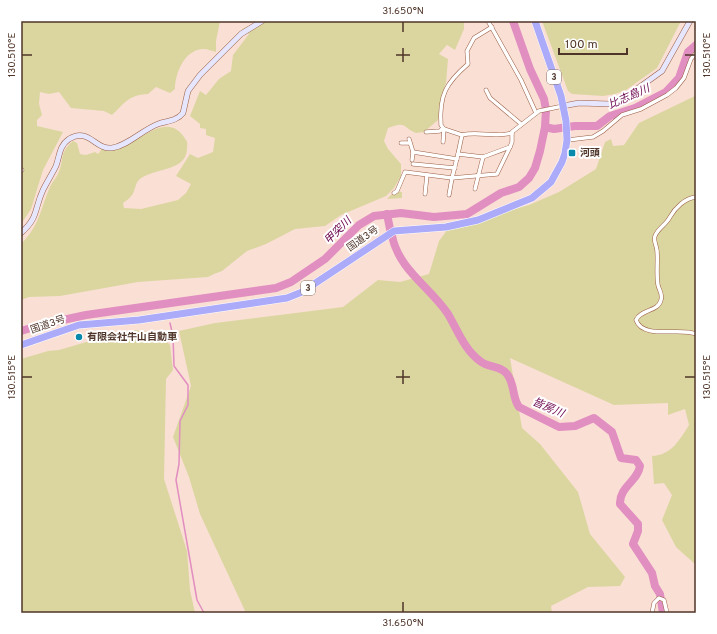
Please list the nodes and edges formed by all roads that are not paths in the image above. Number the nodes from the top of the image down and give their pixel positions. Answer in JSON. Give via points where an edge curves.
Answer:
{"nodes":[{"id":1,"x":262,"y":21,"type":"edge"},
{"id":2,"x":488,"y":21,"type":"edge"},
{"id":3,"x":535,"y":21,"type":"edge"},
{"id":4,"x":690,"y":21,"type":"edge"},
{"id":5,"x":492,"y":27,"type":"junction"},
{"id":6,"x":696,"y":53,"type":"edge"},
{"id":7,"x":486,"y":90,"type":"dead end"},
{"id":8,"x":560,"y":106,"type":"junction"},
{"id":9,"x":538,"y":112,"type":"junction"},
{"id":10,"x":521,"y":124,"type":"junction"},
{"id":11,"x":444,"y":128,"type":"junction"},
{"id":12,"x":426,"y":132,"type":"dead end"},
{"id":13,"x":512,"y":133,"type":"junction"},
{"id":14,"x":462,"y":135,"type":"junction"},
{"id":15,"x":409,"y":139,"type":"dead end"},
{"id":16,"x":567,"y":140,"type":"junction"},
{"id":17,"x":443,"y":142,"type":"dead end"},
{"id":18,"x":402,"y":143,"type":"dead end"},
{"id":19,"x":410,"y":143,"type":"junction"},
{"id":20,"x":510,"y":147,"type":"junction"},
{"id":21,"x":413,"y":152,"type":"junction"},
{"id":22,"x":458,"y":154,"type":"junction"},
{"id":23,"x":482,"y":157,"type":"junction"},
{"id":24,"x":457,"y":159,"type":"junction"},
{"id":25,"x":455,"y":168,"type":"junction"},
{"id":26,"x":427,"y":175,"type":"junction"},
{"id":27,"x":478,"y":176,"type":"junction"},
{"id":28,"x":452,"y":178,"type":"junction"},
{"id":29,"x":475,"y":189,"type":"dead end"},
{"id":30,"x":394,"y":193,"type":"dead end"},
{"id":31,"x":425,"y":194,"type":"dead end"},
{"id":32,"x":448,"y":196,"type":"dead end"},
{"id":33,"x":696,"y":197,"type":"edge"},
{"id":34,"x":21,"y":233,"type":"edge"},
{"id":35,"x":696,"y":334,"type":"edge"},
{"id":36,"x":21,"y":345,"type":"edge"},
{"id":37,"x":652,"y":613,"type":"edge"},
{"id":38,"x":667,"y":613,"type":"edge"}],
"edges":[{"from":1,"to":34,"type":"street","via":[[241,34],[195,80],[180,116],[113,147],[101,146],[85,136],[74,137],[64,143],[40,197],[36,214]]},
{"from":2,"to":5,"type":"street"},
{"from":3,"to":8,"type":"highway","name":"国道3号","number":"3"},
{"from":4,"to":8,"type":"street","via":[[662,71],[623,99],[610,104],[579,103]]},
{"from":5,"to":9,"type":"street"},
{"from":5,"to":11,"type":"street","via":[[474,38],[467,51],[468,64],[447,84],[440,116]]},
{"from":6,"to":16,"type":"street","via":[[684,78],[667,95],[636,111],[622,115],[593,136]]},
{"from":7,"to":10,"type":"street","via":[[490,98]]},
{"from":8,"to":9,"type":"street"},
{"from":8,"to":16,"type":"highway","name":"国道3号","number":"3","via":[[566,121]]},
{"from":9,"to":10,"type":"street"},
{"from":10,"to":13,"type":"street"},
{"from":11,"to":12,"type":"street","via":[[440,131]]},
{"from":11,"to":14,"type":"street"},
{"from":11,"to":17,"type":"street"},
{"from":13,"to":14,"type":"street","via":[[504,136]]},
{"from":13,"to":20,"type":"street"},
{"from":14,"to":22,"type":"street"},
{"from":15,"to":19,"type":"street"},
{"from":16,"to":36,"type":"highway","name":"国道3号","number":"3","via":[[562,162],[556,174],[545,188],[532,198],[470,222],[446,227],[394,231],[294,296],[139,320],[79,325]]},
{"from":18,"to":19,"type":"street"},
{"from":19,"to":21,"type":"street"},
{"from":20,"to":23,"type":"street"},
{"from":20,"to":27,"type":"street","via":[[497,174]]},
{"from":21,"to":24,"type":"street"},
{"from":21,"to":25,"type":"street","via":[[413,162]]},
{"from":22,"to":23,"type":"street"},
{"from":22,"to":24,"type":"street"},
{"from":23,"to":27,"type":"street"},
{"from":24,"to":25,"type":"street"},
{"from":25,"to":28,"type":"street"},
{"from":26,"to":28,"type":"street"},
{"from":26,"to":30,"type":"street","via":[[405,172]]},
{"from":26,"to":31,"type":"street"},
{"from":27,"to":28,"type":"street"},
{"from":27,"to":29,"type":"street"},
{"from":28,"to":32,"type":"street"},
{"from":33,"to":35,"type":"street","via":[[674,210],[666,225],[657,232],[654,240],[661,302],[640,314],[636,320],[642,328],[650,331]]},
{"from":37,"to":38,"type":"street","via":[[654,603],[661,599],[664,600]]}]}
